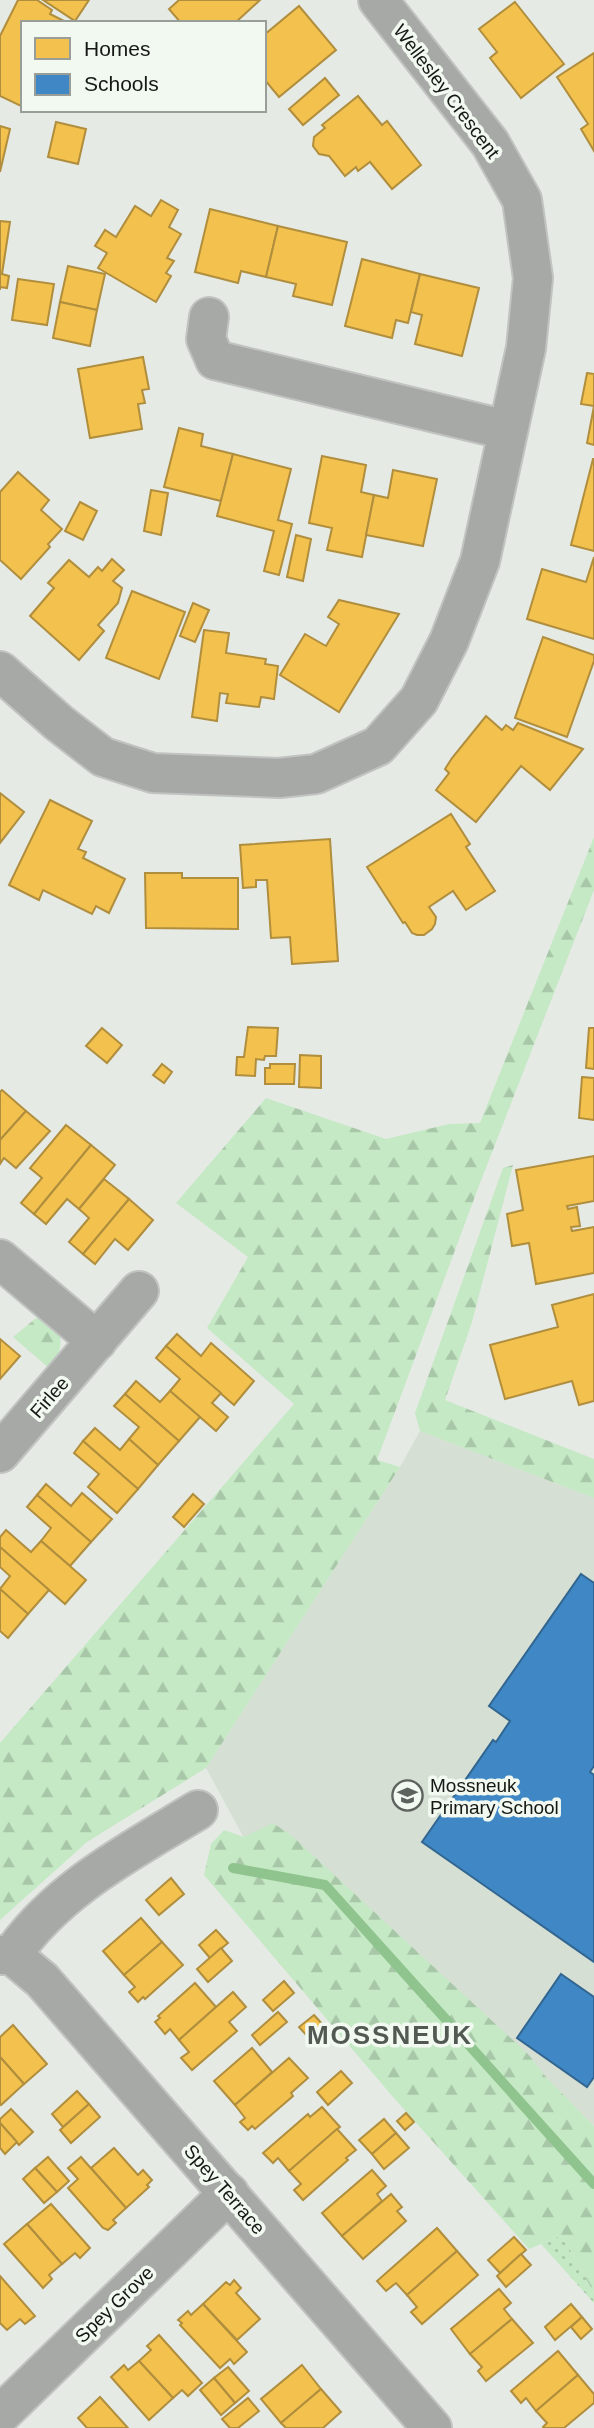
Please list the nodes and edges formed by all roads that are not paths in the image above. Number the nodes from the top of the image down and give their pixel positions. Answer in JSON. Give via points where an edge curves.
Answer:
{"nodes":[{"id":1,"x":378,"y":0,"type":"edge"},
{"id":2,"x":209,"y":317,"type":"dead end"},
{"id":3,"x":507,"y":430,"type":"junction"},
{"id":4,"x":0,"y":671,"type":"edge"},
{"id":5,"x":0,"y":1259,"type":"edge"},
{"id":6,"x":139,"y":1291,"type":"dead end"},
{"id":7,"x":97,"y":1341,"type":"junction"},
{"id":8,"x":0,"y":1453,"type":"edge"},
{"id":9,"x":198,"y":1810,"type":"dead end"},
{"id":10,"x":6,"y":1955,"type":"edge"},
{"id":11,"x":229,"y":2193,"type":"junction"},
{"id":12,"x":0,"y":2415,"type":"edge"},
{"id":13,"x":432,"y":2428,"type":"edge"}],
"edges":[{"from":1,"to":3,"type":"street","name":"Wellesley Crescent","via":[[491,143],[522,200],[533,278],[526,348]]},
{"from":2,"to":3,"type":"street","via":[[206,339],[215,359]]},
{"from":3,"to":4,"type":"street","name":"Wellesley Crescent","via":[[480,561],[449,640],[419,700],[378,746],[316,774],[279,778],[153,773],[103,757]]},
{"from":5,"to":7,"type":"street"},
{"from":6,"to":7,"type":"street","name":"Firlee"},
{"from":7,"to":8,"type":"street","name":"Firlee"},
{"from":9,"to":10,"type":"street","via":[[107,1865]]},
{"from":10,"to":11,"type":"street","name":"Spey Terrace","via":[[42,1980]]},
{"from":11,"to":12,"type":"street","name":"Spey Grove"},
{"from":11,"to":13,"type":"street","name":"Spey Terrace"}]}
